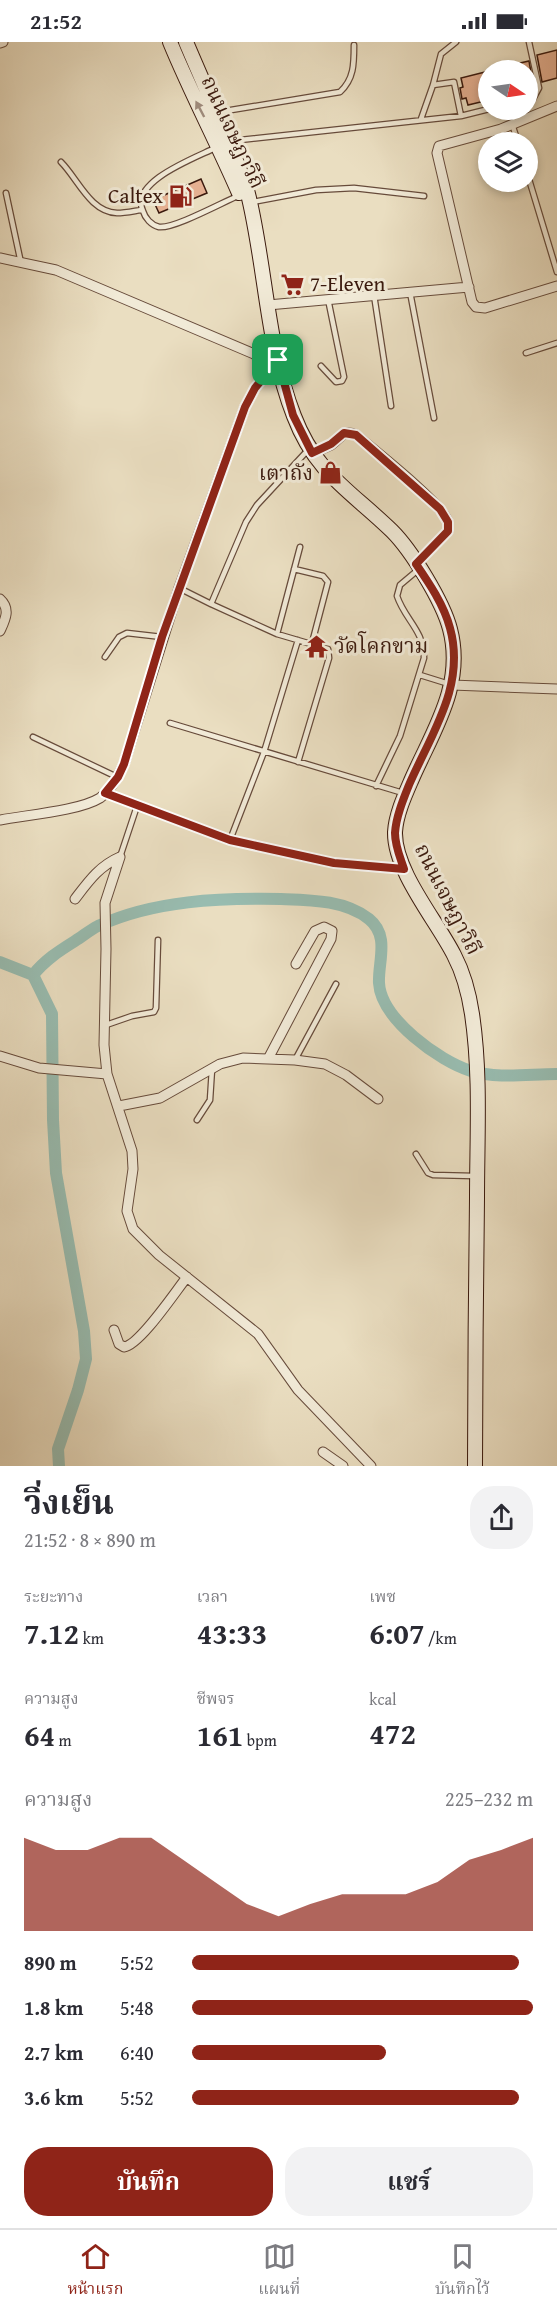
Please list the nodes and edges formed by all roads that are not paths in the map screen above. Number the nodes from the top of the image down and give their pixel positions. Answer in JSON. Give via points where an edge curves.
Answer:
{"nodes":[{"id":1,"x":170,"y":42,"type":"edge"},
{"id":2,"x":186,"y":42,"type":"edge"},
{"id":3,"x":456,"y":42,"type":"edge"},
{"id":4,"x":529,"y":42,"type":"edge"},
{"id":5,"x":354,"y":45,"type":"dead end"},
{"id":6,"x":533,"y":60,"type":"edge"},
{"id":7,"x":433,"y":85,"type":"junction"},
{"id":8,"x":557,"y":106,"type":"edge"},
{"id":9,"x":217,"y":112,"type":"junction"},
{"id":10,"x":478,"y":112,"type":"edge"},
{"id":11,"x":461,"y":116,"type":"junction"},
{"id":12,"x":421,"y":119,"type":"junction"},
{"id":13,"x":512,"y":124,"type":"junction"},
{"id":14,"x":515,"y":132,"type":"edge"},
{"id":15,"x":224,"y":144,"type":"junction"},
{"id":16,"x":61,"y":162,"type":"dead end"},
{"id":17,"x":533,"y":192,"type":"edge"},
{"id":18,"x":6,"y":193,"type":"dead end"},
{"id":19,"x":424,"y":196,"type":"dead end"},
{"id":20,"x":245,"y":199,"type":"junction"},
{"id":21,"x":141,"y":210,"type":"junction"},
{"id":22,"x":0,"y":258,"type":"edge"},
{"id":23,"x":21,"y":263,"type":"junction"},
{"id":24,"x":557,"y":273,"type":"edge"},
{"id":25,"x":557,"y":286,"type":"edge"},
{"id":26,"x":469,"y":287,"type":"junction"},
{"id":27,"x":410,"y":292,"type":"junction"},
{"id":28,"x":374,"y":296,"type":"junction"},
{"id":29,"x":328,"y":299,"type":"junction"},
{"id":30,"x":268,"y":305,"type":"junction"},
{"id":31,"x":557,"y":343,"type":"edge"},
{"id":32,"x":526,"y":353,"type":"dead end"},
{"id":33,"x":274,"y":363,"type":"junction"},
{"id":34,"x":321,"y":366,"type":"dead end"},
{"id":35,"x":391,"y":406,"type":"dead end"},
{"id":36,"x":434,"y":418,"type":"dead end"},
{"id":37,"x":311,"y":451,"type":"junction"},
{"id":38,"x":300,"y":547,"type":"dead end"},
{"id":39,"x":418,"y":566,"type":"junction"},
{"id":40,"x":294,"y":569,"type":"junction"},
{"id":41,"x":179,"y":588,"type":"junction"},
{"id":42,"x":0,"y":599,"type":"edge"},
{"id":43,"x":211,"y":604,"type":"junction"},
{"id":44,"x":0,"y":631,"type":"edge"},
{"id":45,"x":277,"y":634,"type":"junction"},
{"id":46,"x":162,"y":637,"type":"junction"},
{"id":47,"x":298,"y":640,"type":"junction"},
{"id":48,"x":312,"y":644,"type":"junction"},
{"id":49,"x":105,"y":657,"type":"dead end"},
{"id":50,"x":420,"y":675,"type":"junction"},
{"id":51,"x":452,"y":684,"type":"junction"},
{"id":52,"x":557,"y":689,"type":"edge"},
{"id":53,"x":170,"y":723,"type":"dead end"},
{"id":54,"x":33,"y":737,"type":"dead end"},
{"id":55,"x":264,"y":752,"type":"junction"},
{"id":56,"x":298,"y":762,"type":"junction"},
{"id":57,"x":118,"y":777,"type":"junction"},
{"id":58,"x":376,"y":786,"type":"junction"},
{"id":59,"x":105,"y":793,"type":"junction"},
{"id":60,"x":405,"y":794,"type":"junction"},
{"id":61,"x":137,"y":806,"type":"junction"},
{"id":62,"x":0,"y":820,"type":"edge"},
{"id":63,"x":230,"y":840,"type":"junction"},
{"id":64,"x":120,"y":857,"type":"junction"},
{"id":65,"x":404,"y":869,"type":"junction"},
{"id":66,"x":75,"y":899,"type":"dead end"},
{"id":67,"x":158,"y":940,"type":"dead end"},
{"id":68,"x":296,"y":964,"type":"dead end"},
{"id":69,"x":336,"y":984,"type":"dead end"},
{"id":70,"x":104,"y":1026,"type":"junction"},
{"id":71,"x":0,"y":1056,"type":"edge"},
{"id":72,"x":268,"y":1059,"type":"junction"},
{"id":73,"x":295,"y":1060,"type":"junction"},
{"id":74,"x":212,"y":1069,"type":"junction"},
{"id":75,"x":107,"y":1074,"type":"junction"},
{"id":76,"x":378,"y":1099,"type":"dead end"},
{"id":77,"x":118,"y":1106,"type":"junction"},
{"id":78,"x":197,"y":1120,"type":"dead end"},
{"id":79,"x":416,"y":1154,"type":"dead end"},
{"id":80,"x":477,"y":1176,"type":"junction"},
{"id":81,"x":187,"y":1277,"type":"junction"},
{"id":82,"x":114,"y":1330,"type":"dead end"},
{"id":83,"x":323,"y":1452,"type":"dead end"},
{"id":84,"x":343,"y":1466,"type":"edge"},
{"id":85,"x":371,"y":1466,"type":"edge"},
{"id":86,"x":475,"y":1466,"type":"edge"}],
"edges":[{"from":15,"to":1,"type":"street","name":"ถนนเจษฎาวิถี","one_way":true,"via":[[186,82]]},
{"from":2,"to":9,"type":"street","name":"ถนนเจษฎาวิถี"},
{"from":3,"to":7,"type":"lane","via":[[441,54]]},
{"from":4,"to":6,"type":"lane"},
{"from":5,"to":9,"type":"lane","via":[[349,84],[340,92]]},
{"from":7,"to":11,"type":"lane","via":[[454,82]]},
{"from":7,"to":12,"type":"lane"},
{"from":8,"to":13,"type":"street"},
{"from":9,"to":15,"type":"street","name":"ถนนเจษฎาวิถี"},
{"from":10,"to":11,"type":"lane"},
{"from":11,"to":12,"type":"lane"},
{"from":12,"to":15,"type":"lane"},
{"from":13,"to":14,"type":"lane"},
{"from":13,"to":26,"type":"street","via":[[438,149]]},
{"from":15,"to":20,"type":"street","name":"ถนนเจษฎาวิถี"},
{"from":15,"to":21,"type":"lane","via":[[152,181],[144,190]]},
{"from":16,"to":21,"type":"lane","via":[[102,209],[116,213]]},
{"from":17,"to":24,"type":"lane"},
{"from":18,"to":23,"type":"lane"},
{"from":19,"to":20,"type":"lane","via":[[354,188]]},
{"from":20,"to":21,"type":"lane","via":[[171,226],[158,227]]},
{"from":20,"to":30,"type":"street","name":"ถนนเจษฎาวิถี","via":[[257,240]]},
{"from":22,"to":23,"type":"street"},
{"from":23,"to":33,"type":"street","via":[[66,275]]},
{"from":25,"to":26,"type":"street","via":[[485,308],[472,302]]},
{"from":26,"to":27,"type":"street"},
{"from":27,"to":28,"type":"street"},
{"from":27,"to":36,"type":"lane"},
{"from":28,"to":29,"type":"street"},
{"from":28,"to":35,"type":"lane"},
{"from":29,"to":30,"type":"street"},
{"from":29,"to":34,"type":"lane","via":[[342,381],[336,382]]},
{"from":30,"to":33,"type":"street","name":"ถนนเจษฎาวิถี"},
{"from":31,"to":32,"type":"lane"},
{"from":33,"to":37,"type":"street","name":"ถนนเจษฎาวิถี"},
{"from":33,"to":41,"type":"street","via":[[245,407]]},
{"from":37,"to":39,"type":"street","name":"ถนนเจษฎาวิถี","via":[[336,482],[393,532]]},
{"from":37,"to":39,"type":"street","via":[[331,444],[344,433],[356,435],[440,509],[448,522],[448,531]]},
{"from":37,"to":43,"type":"lane","via":[[257,505]]},
{"from":38,"to":40,"type":"lane"},
{"from":39,"to":50,"type":"lane","via":[[400,585],[397,596],[424,645]]},
{"from":39,"to":51,"type":"street","name":"ถนนเจษฎาวิถี","via":[[450,628],[454,651]]},
{"from":40,"to":45,"type":"lane"},
{"from":40,"to":48,"type":"lane","via":[[323,576],[328,582]]},
{"from":41,"to":43,"type":"lane"},
{"from":41,"to":46,"type":"street"},
{"from":42,"to":44,"type":"street","via":[[7,610]]},
{"from":43,"to":45,"type":"lane"},
{"from":45,"to":47,"type":"lane"},
{"from":46,"to":49,"type":"lane","via":[[127,633],[119,637]]},
{"from":46,"to":57,"type":"street"},
{"from":47,"to":48,"type":"lane"},
{"from":47,"to":55,"type":"lane"},
{"from":48,"to":56,"type":"lane","via":[[325,647],[330,653]]},
{"from":50,"to":51,"type":"lane"},
{"from":50,"to":58,"type":"lane","via":[[400,736]]},
{"from":51,"to":52,"type":"street"},
{"from":51,"to":60,"type":"street","name":"ถนนเจษฎาวิถี","via":[[440,720]]},
{"from":53,"to":55,"type":"lane"},
{"from":54,"to":57,"type":"lane"},
{"from":55,"to":56,"type":"lane"},
{"from":55,"to":63,"type":"lane"},
{"from":56,"to":58,"type":"lane"},
{"from":57,"to":59,"type":"street"},
{"from":58,"to":60,"type":"lane"},
{"from":59,"to":61,"type":"lane"},
{"from":59,"to":62,"type":"street","via":[[89,803]]},
{"from":60,"to":65,"type":"street","name":"ถนนเจษฎาวิถี","via":[[395,833]]},
{"from":61,"to":63,"type":"lane"},
{"from":61,"to":64,"type":"lane"},
{"from":63,"to":65,"type":"lane","via":[[334,863]]},
{"from":64,"to":66,"type":"street","via":[[94,874]]},
{"from":64,"to":70,"type":"street","via":[[104,912]]},
{"from":65,"to":80,"type":"street","name":"ถนนเจษฎาวิถี","via":[[463,975],[475,1037]]},
{"from":67,"to":70,"type":"lane","via":[[154,1012]]},
{"from":68,"to":72,"type":"street","via":[[315,931],[324,927],[332,931]]},
{"from":69,"to":73,"type":"lane"},
{"from":70,"to":75,"type":"street"},
{"from":71,"to":75,"type":"street","via":[[39,1068]]},
{"from":72,"to":73,"type":"street"},
{"from":72,"to":74,"type":"street","via":[[234,1060]]},
{"from":73,"to":76,"type":"street","via":[[333,1067]]},
{"from":74,"to":77,"type":"street","via":[[160,1098]]},
{"from":74,"to":78,"type":"lane","via":[[210,1100]]},
{"from":75,"to":77,"type":"street"},
{"from":77,"to":81,"type":"street","via":[[132,1151],[127,1211],[133,1229]]},
{"from":79,"to":80,"type":"lane","via":[[433,1175]]},
{"from":80,"to":86,"type":"street","name":"ถนนเจษฎาวิถี"},
{"from":81,"to":82,"type":"street","via":[[133,1343],[124,1347],[119,1344]]},
{"from":81,"to":85,"type":"street","via":[[258,1334],[298,1390]]},
{"from":83,"to":84,"type":"street"}]}
